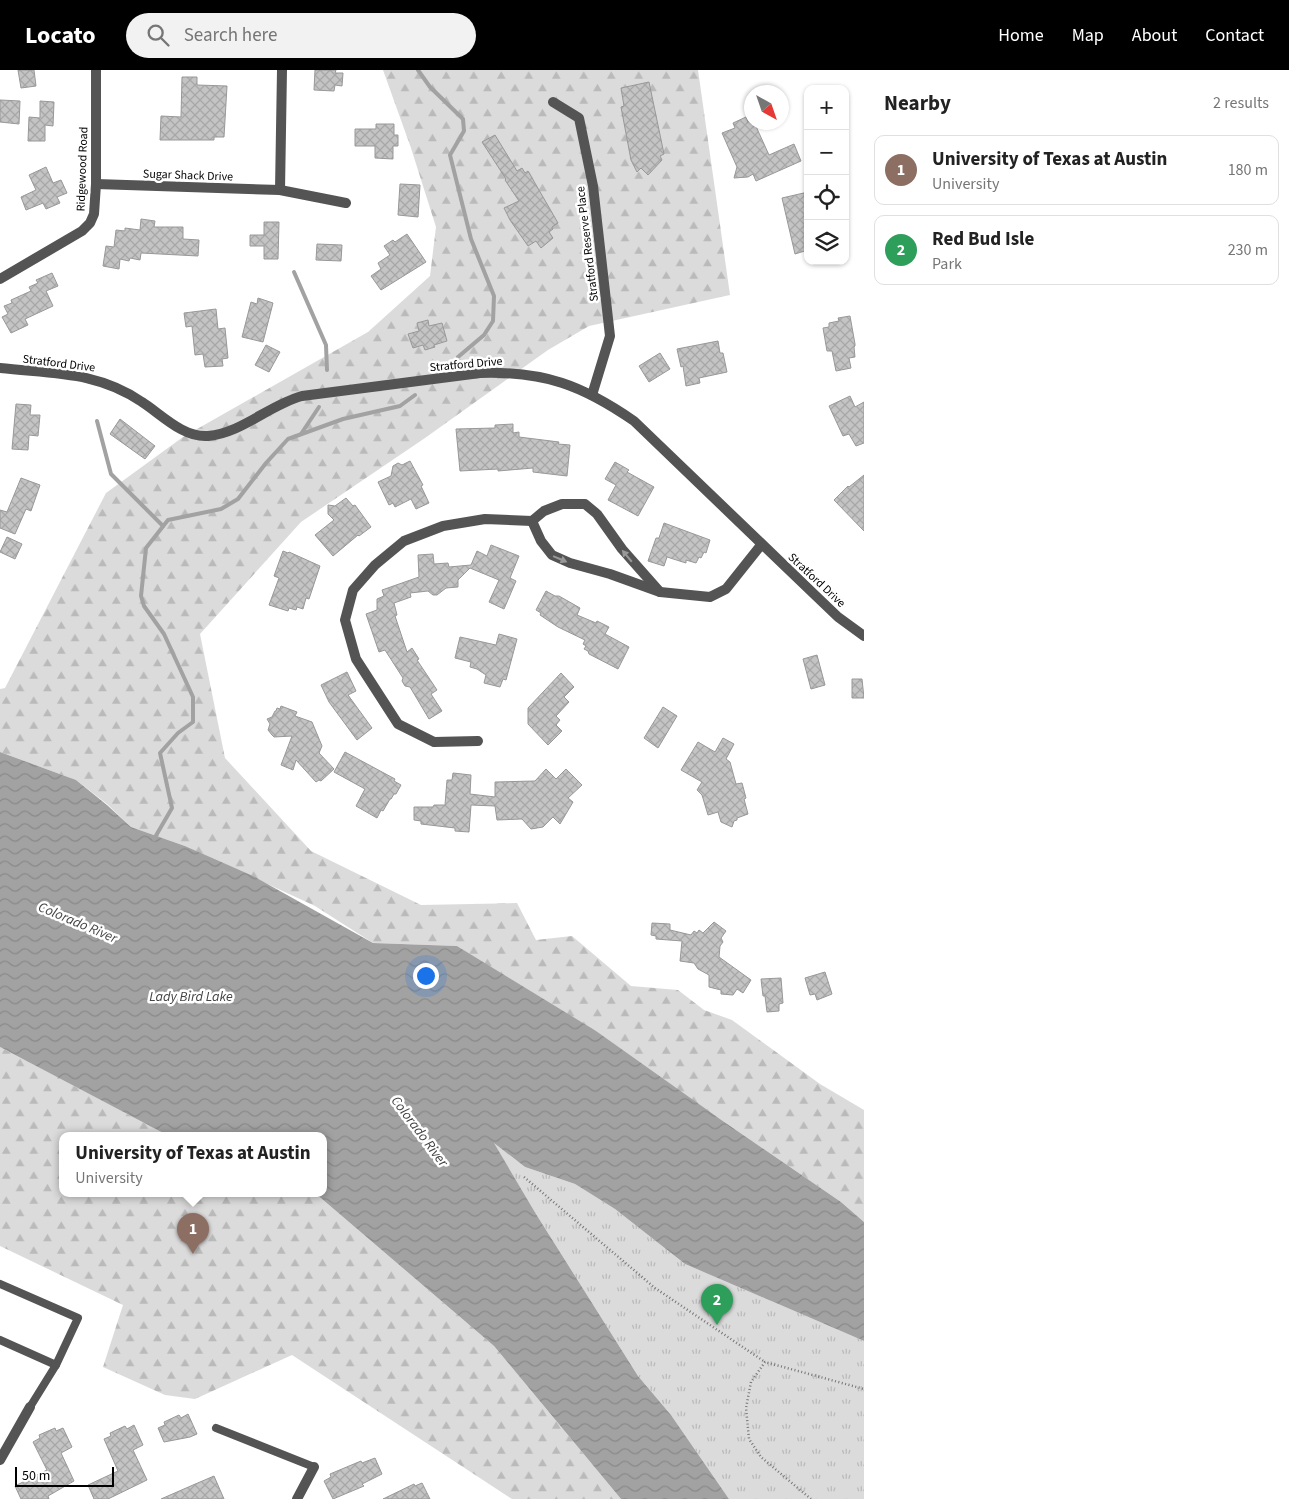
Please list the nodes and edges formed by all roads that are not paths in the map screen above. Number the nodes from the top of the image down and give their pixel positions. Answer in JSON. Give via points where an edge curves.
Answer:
{"nodes":[{"id":1,"x":96,"y":70,"type":"edge"},
{"id":2,"x":282,"y":70,"type":"edge"},
{"id":3,"x":553,"y":102,"type":"dead end"},
{"id":4,"x":96,"y":184,"type":"junction"},
{"id":5,"x":280,"y":190,"type":"junction"},
{"id":6,"x":346,"y":203,"type":"dead end"},
{"id":7,"x":0,"y":279,"type":"edge"},
{"id":8,"x":0,"y":368,"type":"edge"},
{"id":9,"x":592,"y":395,"type":"junction"},
{"id":10,"x":532,"y":521,"type":"junction"},
{"id":11,"x":761,"y":545,"type":"junction"},
{"id":12,"x":660,"y":592,"type":"junction"},
{"id":13,"x":864,"y":636,"type":"edge"},
{"id":14,"x":478,"y":741,"type":"dead end"},
{"id":15,"x":0,"y":1284,"type":"edge"},
{"id":16,"x":0,"y":1340,"type":"edge"},
{"id":17,"x":56,"y":1365,"type":"junction"},
{"id":18,"x":30,"y":1407,"type":"joint"},
{"id":19,"x":216,"y":1428,"type":"dead end"},
{"id":20,"x":0,"y":1460,"type":"edge"},
{"id":21,"x":314,"y":1467,"type":"joint"},
{"id":22,"x":298,"y":1499,"type":"edge"}],
"edges":[{"from":1,"to":4,"type":"street","name":"Ridgewood Road"},
{"from":2,"to":5,"type":"street"},
{"from":3,"to":9,"type":"street","name":"Stratford Reserve Place","via":[[579,118],[598,217],[610,336]]},
{"from":4,"to":5,"type":"street","name":"Sugar Shack Drive"},
{"from":4,"to":7,"type":"street","name":"Ridgewood Road","via":[[94,214],[82,231]]},
{"from":5,"to":6,"type":"street","name":"Sugar Shack Drive"},
{"from":8,"to":9,"type":"street","name":"Stratford Drive","via":[[88,377],[108,383],[173,424],[190,433],[206,436],[230,430],[302,396],[480,373],[537,375]]},
{"from":9,"to":11,"type":"street","name":"Stratford Drive","via":[[652,438]]},
{"from":10,"to":12,"type":"street","one_way":true,"via":[[552,555]]},
{"from":12,"to":10,"type":"street","one_way":true,"via":[[622,550],[597,514],[585,504],[562,504],[544,511]]},
{"from":10,"to":14,"type":"street","via":[[485,519],[443,526],[404,542],[375,565],[353,590],[345,620],[356,659],[398,724],[434,742]]},
{"from":11,"to":12,"type":"street","via":[[726,589],[710,597]]},
{"from":11,"to":13,"type":"street","name":"Stratford Drive","via":[[838,617]]},
{"from":15,"to":17,"type":"lane","via":[[78,1318]]},
{"from":16,"to":17,"type":"lane"},
{"from":17,"to":18,"type":"lane"},
{"from":18,"to":20,"type":"street"},
{"from":19,"to":21,"type":"lane"},
{"from":21,"to":22,"type":"street"}]}
